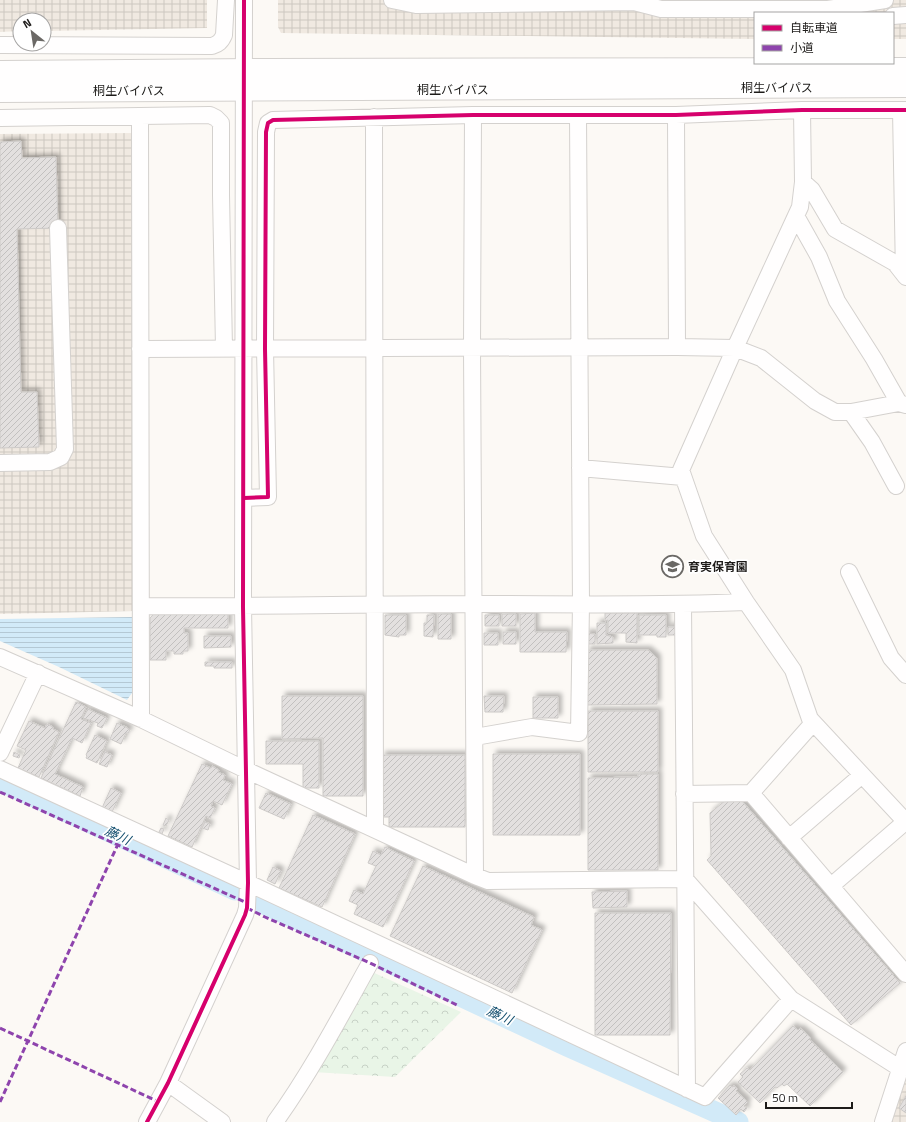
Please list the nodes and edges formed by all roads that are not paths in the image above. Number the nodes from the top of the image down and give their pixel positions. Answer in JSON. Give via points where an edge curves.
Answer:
{"nodes":[{"id":1,"x":226,"y":0,"type":"edge"},
{"id":2,"x":244,"y":0,"type":"edge"},
{"id":3,"x":392,"y":0,"type":"edge"},
{"id":4,"x":886,"y":0,"type":"edge"},
{"id":5,"x":416,"y":2,"type":"edge"},
{"id":6,"x":828,"y":9,"type":"junction"},
{"id":7,"x":847,"y":12,"type":"edge"},
{"id":8,"x":906,"y":15,"type":"edge"},
{"id":9,"x":894,"y":16,"type":"edge"},
{"id":10,"x":0,"y":46,"type":"edge"},
{"id":11,"x":906,"y":69,"type":"edge"},
{"id":12,"x":0,"y":72,"type":"edge"},
{"id":13,"x":244,"y":80,"type":"junction"},
{"id":14,"x":906,"y":86,"type":"edge"},
{"id":15,"x":0,"y":91,"type":"edge"},
{"id":16,"x":802,"y":110,"type":"junction"},
{"id":17,"x":903,"y":110,"type":"edge"},
{"id":18,"x":473,"y":115,"type":"junction"},
{"id":19,"x":578,"y":115,"type":"junction"},
{"id":20,"x":676,"y":115,"type":"junction"},
{"id":21,"x":140,"y":116,"type":"junction"},
{"id":22,"x":374,"y":117,"type":"junction"},
{"id":23,"x":0,"y":118,"type":"edge"},
{"id":24,"x":803,"y":182,"type":"junction"},
{"id":25,"x":796,"y":216,"type":"junction"},
{"id":26,"x":58,"y":228,"type":"dead end"},
{"id":27,"x":905,"y":276,"type":"edge"},
{"id":28,"x":677,"y":347,"type":"junction"},
{"id":29,"x":224,"y":348,"type":"junction"},
{"id":30,"x":244,"y":348,"type":"junction"},
{"id":31,"x":472,"y":348,"type":"junction"},
{"id":32,"x":580,"y":348,"type":"junction"},
{"id":33,"x":734,"y":348,"type":"junction"},
{"id":34,"x":140,"y":349,"type":"junction"},
{"id":35,"x":265,"y":349,"type":"junction"},
{"id":36,"x":373,"y":349,"type":"junction"},
{"id":37,"x":902,"y":404,"type":"edge"},
{"id":38,"x":852,"y":412,"type":"junction"},
{"id":39,"x":0,"y":463,"type":"edge"},
{"id":40,"x":580,"y":468,"type":"junction"},
{"id":41,"x":683,"y":477,"type":"junction"},
{"id":42,"x":896,"y":486,"type":"dead end"},
{"id":43,"x":244,"y":498,"type":"junction"},
{"id":44,"x":849,"y":572,"type":"dead end"},
{"id":45,"x":746,"y":602,"type":"junction"},
{"id":46,"x":475,"y":604,"type":"junction"},
{"id":47,"x":581,"y":604,"type":"junction"},
{"id":48,"x":375,"y":605,"type":"junction"},
{"id":49,"x":683,"y":605,"type":"junction"},
{"id":50,"x":141,"y":606,"type":"junction"},
{"id":51,"x":243,"y":607,"type":"junction"},
{"id":52,"x":0,"y":657,"type":"edge"},
{"id":53,"x":38,"y":674,"type":"junction"},
{"id":54,"x":906,"y":675,"type":"edge"},
{"id":55,"x":141,"y":720,"type":"junction"},
{"id":56,"x":813,"y":723,"type":"junction"},
{"id":57,"x":475,"y":737,"type":"junction"},
{"id":58,"x":0,"y":754,"type":"edge"},
{"id":59,"x":0,"y":769,"type":"edge"},
{"id":60,"x":246,"y":770,"type":"junction"},
{"id":61,"x":862,"y":775,"type":"junction"},
{"id":62,"x":684,"y":794,"type":"junction"},
{"id":63,"x":751,"y":794,"type":"junction"},
{"id":64,"x":906,"y":822,"type":"edge"},
{"id":65,"x":374,"y":829,"type":"junction"},
{"id":66,"x":789,"y":838,"type":"junction"},
{"id":67,"x":475,"y":876,"type":"junction"},
{"id":68,"x":685,"y":879,"type":"junction"},
{"id":69,"x":248,"y":883,"type":"junction"},
{"id":70,"x":831,"y":886,"type":"junction"},
{"id":71,"x":370,"y":963,"type":"dead end"},
{"id":72,"x":906,"y":974,"type":"edge"},
{"id":73,"x":791,"y":999,"type":"junction"},
{"id":74,"x":906,"y":1051,"type":"edge"},
{"id":75,"x":901,"y":1069,"type":"junction"},
{"id":76,"x":168,"y":1083,"type":"junction"},
{"id":77,"x":687,"y":1088,"type":"junction"},
{"id":78,"x":147,"y":1122,"type":"edge"},
{"id":79,"x":222,"y":1122,"type":"edge"},
{"id":80,"x":275,"y":1122,"type":"edge"},
{"id":81,"x":883,"y":1122,"type":"edge"}],
"edges":[{"from":1,"to":10,"type":"street","via":[[224,35],[222,40],[212,46]]},
{"from":2,"to":13,"type":"street"},
{"from":3,"to":5,"type":"street"},
{"from":4,"to":6,"type":"street"},
{"from":5,"to":6,"type":"street","via":[[634,2],[660,9]]},
{"from":6,"to":7,"type":"street"},
{"from":8,"to":9,"type":"street"},
{"from":11,"to":13,"type":"highway","name":"桐生バイパス"},
{"from":12,"to":13,"type":"highway","name":"桐生バイパス"},
{"from":13,"to":14,"type":"highway","name":"桐生バイパス"},
{"from":13,"to":15,"type":"highway","name":"桐生バイパス"},
{"from":13,"to":30,"type":"street"},
{"from":16,"to":17,"type":"street"},
{"from":16,"to":20,"type":"street"},
{"from":16,"to":24,"type":"street"},
{"from":17,"to":27,"type":"street"},
{"from":18,"to":19,"type":"street"},
{"from":18,"to":22,"type":"street"},
{"from":18,"to":31,"type":"street"},
{"from":19,"to":20,"type":"street"},
{"from":19,"to":32,"type":"street"},
{"from":20,"to":28,"type":"street"},
{"from":21,"to":23,"type":"street"},
{"from":21,"to":29,"type":"street","via":[[210,115],[221,123]]},
{"from":21,"to":34,"type":"street"},
{"from":22,"to":35,"type":"street","via":[[279,119],[268,124]]},
{"from":22,"to":36,"type":"street"},
{"from":24,"to":25,"type":"street","via":[[800,207]]},
{"from":24,"to":27,"type":"street","via":[[812,190],[835,228],[895,262]]},
{"from":25,"to":33,"type":"street"},
{"from":25,"to":37,"type":"street","via":[[819,257],[837,301]]},
{"from":26,"to":39,"type":"street","via":[[65,449],[61,457],[50,462]]},
{"from":28,"to":32,"type":"street"},
{"from":28,"to":33,"type":"street"},
{"from":29,"to":30,"type":"street"},
{"from":29,"to":34,"type":"street"},
{"from":30,"to":35,"type":"street"},
{"from":30,"to":43,"type":"street"},
{"from":31,"to":32,"type":"street"},
{"from":31,"to":36,"type":"street"},
{"from":31,"to":46,"type":"street"},
{"from":32,"to":40,"type":"street"},
{"from":33,"to":38,"type":"street","via":[[761,358],[815,401],[835,412]]},
{"from":33,"to":41,"type":"street","via":[[681,470]]},
{"from":34,"to":50,"type":"street"},
{"from":35,"to":36,"type":"street"},
{"from":35,"to":43,"type":"street","via":[[268,497]]},
{"from":36,"to":48,"type":"street"},
{"from":37,"to":38,"type":"street"},
{"from":38,"to":42,"type":"street"},
{"from":40,"to":41,"type":"street"},
{"from":40,"to":47,"type":"street"},
{"from":41,"to":45,"type":"street","via":[[704,536]]},
{"from":43,"to":51,"type":"street"},
{"from":44,"to":54,"type":"street","via":[[891,658]]},
{"from":45,"to":49,"type":"street"},
{"from":45,"to":56,"type":"street","via":[[793,670]]},
{"from":46,"to":47,"type":"street"},
{"from":46,"to":48,"type":"street"},
{"from":46,"to":57,"type":"street"},
{"from":47,"to":49,"type":"street"},
{"from":47,"to":57,"type":"street","via":[[579,732],[532,727]]},
{"from":48,"to":51,"type":"street"},
{"from":48,"to":65,"type":"street"},
{"from":49,"to":62,"type":"street"},
{"from":50,"to":51,"type":"street"},
{"from":50,"to":55,"type":"street"},
{"from":51,"to":60,"type":"street"},
{"from":52,"to":53,"type":"street"},
{"from":53,"to":55,"type":"street"},
{"from":53,"to":58,"type":"street"},
{"from":55,"to":60,"type":"street"},
{"from":56,"to":61,"type":"street"},
{"from":56,"to":63,"type":"street"},
{"from":57,"to":67,"type":"street"},
{"from":59,"to":69,"type":"street"},
{"from":60,"to":65,"type":"street"},
{"from":60,"to":69,"type":"street"},
{"from":61,"to":64,"type":"street"},
{"from":61,"to":66,"type":"street"},
{"from":62,"to":63,"type":"street"},
{"from":62,"to":68,"type":"street"},
{"from":63,"to":66,"type":"street"},
{"from":64,"to":70,"type":"street"},
{"from":65,"to":67,"type":"street"},
{"from":66,"to":70,"type":"street"},
{"from":67,"to":68,"type":"street","via":[[488,881]]},
{"from":68,"to":73,"type":"street"},
{"from":68,"to":77,"type":"street"},
{"from":69,"to":76,"type":"street","via":[[245,914]]},
{"from":69,"to":77,"type":"street"},
{"from":70,"to":72,"type":"street"},
{"from":71,"to":80,"type":"street","via":[[318,1057]]},
{"from":73,"to":75,"type":"street"},
{"from":73,"to":77,"type":"street","via":[[705,1097]]},
{"from":74,"to":75,"type":"street"},
{"from":75,"to":81,"type":"street"},
{"from":76,"to":78,"type":"street"},
{"from":76,"to":79,"type":"street"}]}
